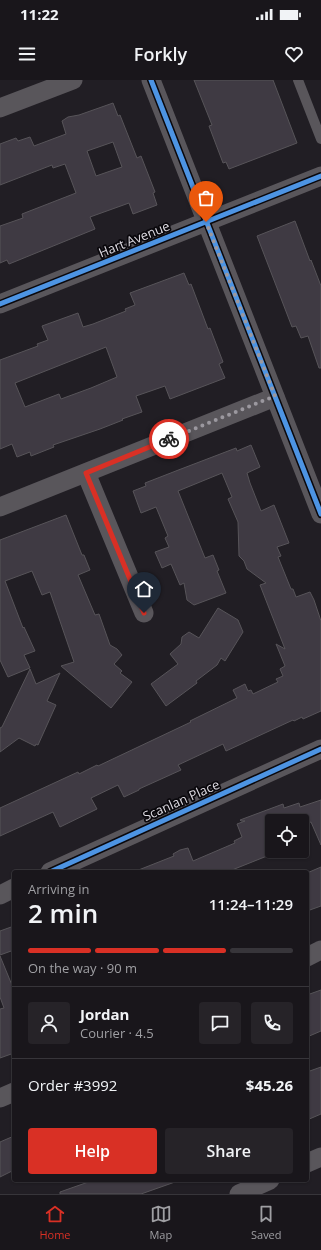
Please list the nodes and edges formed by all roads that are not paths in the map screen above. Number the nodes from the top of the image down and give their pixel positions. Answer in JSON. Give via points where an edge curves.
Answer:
{"nodes":[{"id":1,"x":73,"y":80,"type":"edge"},
{"id":2,"x":151,"y":80,"type":"edge"},
{"id":3,"x":298,"y":80,"type":"edge"},
{"id":4,"x":0,"y":108,"type":"edge"},
{"id":5,"x":321,"y":139,"type":"edge"},
{"id":6,"x":321,"y":176,"type":"edge"},
{"id":7,"x":206,"y":222,"type":"junction"},
{"id":8,"x":0,"y":304,"type":"edge"},
{"id":9,"x":275,"y":396,"type":"junction"},
{"id":10,"x":86,"y":473,"type":"junction"},
{"id":11,"x":0,"y":507,"type":"edge"},
{"id":12,"x":321,"y":514,"type":"edge"},
{"id":13,"x":144,"y":613,"type":"dead end"},
{"id":14,"x":321,"y":749,"type":"edge"},
{"id":15,"x":54,"y":870,"type":"edge"},
{"id":16,"x":12,"y":889,"type":"edge"},
{"id":17,"x":0,"y":895,"type":"edge"},
{"id":18,"x":321,"y":950,"type":"edge"},
{"id":19,"x":309,"y":956,"type":"edge"},
{"id":20,"x":12,"y":1093,"type":"edge"},
{"id":21,"x":0,"y":1098,"type":"edge"},
{"id":22,"x":321,"y":1157,"type":"edge"},
{"id":23,"x":309,"y":1162,"type":"edge"},
{"id":24,"x":266,"y":1182,"type":"edge"},
{"id":25,"x":239,"y":1194,"type":"edge"}],
"edges":[{"from":1,"to":4,"type":"street"},
{"from":2,"to":7,"type":"street"},
{"from":3,"to":5,"type":"lane"},
{"from":6,"to":7,"type":"street","name":"Hart Avenue"},
{"from":7,"to":8,"type":"street","name":"Hart Avenue"},
{"from":7,"to":9,"type":"street"},
{"from":9,"to":10,"type":"street"},
{"from":9,"to":12,"type":"street"},
{"from":10,"to":11,"type":"street"},
{"from":10,"to":13,"type":"street"},
{"from":14,"to":15,"type":"street","name":"Scanlan Place"},
{"from":16,"to":17,"type":"street"},
{"from":18,"to":19,"type":"street"},
{"from":20,"to":21,"type":"street"},
{"from":22,"to":23,"type":"street"},
{"from":24,"to":25,"type":"street"}]}
